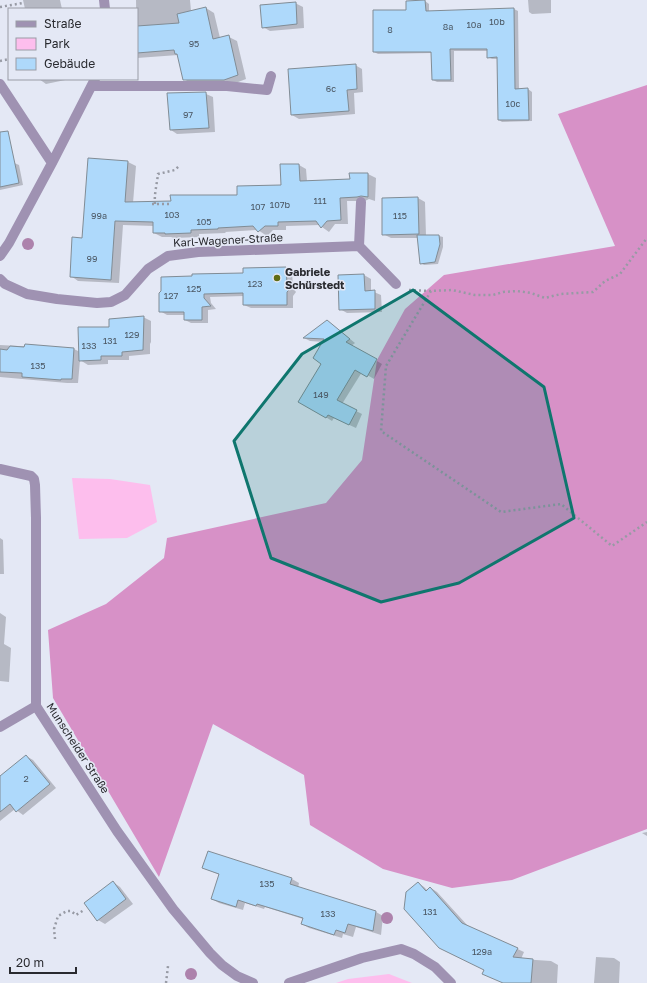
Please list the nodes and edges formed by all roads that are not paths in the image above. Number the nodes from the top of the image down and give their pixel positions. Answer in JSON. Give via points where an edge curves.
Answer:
{"nodes":[{"id":1,"x":271,"y":76,"type":"dead end"},
{"id":2,"x":93,"y":83,"type":"edge"},
{"id":3,"x":0,"y":84,"type":"edge"},
{"id":4,"x":52,"y":163,"type":"junction"},
{"id":5,"x":360,"y":202,"type":"dead end"},
{"id":6,"x":359,"y":246,"type":"junction"},
{"id":7,"x":0,"y":256,"type":"edge"},
{"id":8,"x":0,"y":279,"type":"edge"},
{"id":9,"x":396,"y":284,"type":"road end"},
{"id":10,"x":0,"y":469,"type":"edge"},
{"id":11,"x":36,"y":706,"type":"junction"},
{"id":12,"x":0,"y":727,"type":"edge"},
{"id":13,"x":253,"y":983,"type":"edge"},
{"id":14,"x":289,"y":983,"type":"edge"},
{"id":15,"x":450,"y":983,"type":"edge"}],
"edges":[{"from":1,"to":2,"type":"street","via":[[267,90],[227,86]]},
{"from":2,"to":4,"type":"street"},
{"from":3,"to":4,"type":"street"},
{"from":4,"to":7,"type":"street"},
{"from":5,"to":6,"type":"street"},
{"from":6,"to":8,"type":"street","name":"Karl-Wagener-Straße","via":[[198,252],[168,256],[148,269],[125,295],[111,302],[57,300],[27,294]]},
{"from":6,"to":9,"type":"street"},
{"from":10,"to":11,"type":"street","name":"Munscheider Straße","via":[[31,476],[35,485]]},
{"from":11,"to":12,"type":"street"},
{"from":11,"to":13,"type":"street","name":"Munscheider Straße","via":[[117,831],[173,909],[222,965]]},
{"from":14,"to":15,"type":"street","via":[[362,958],[401,949],[435,967]]}]}
